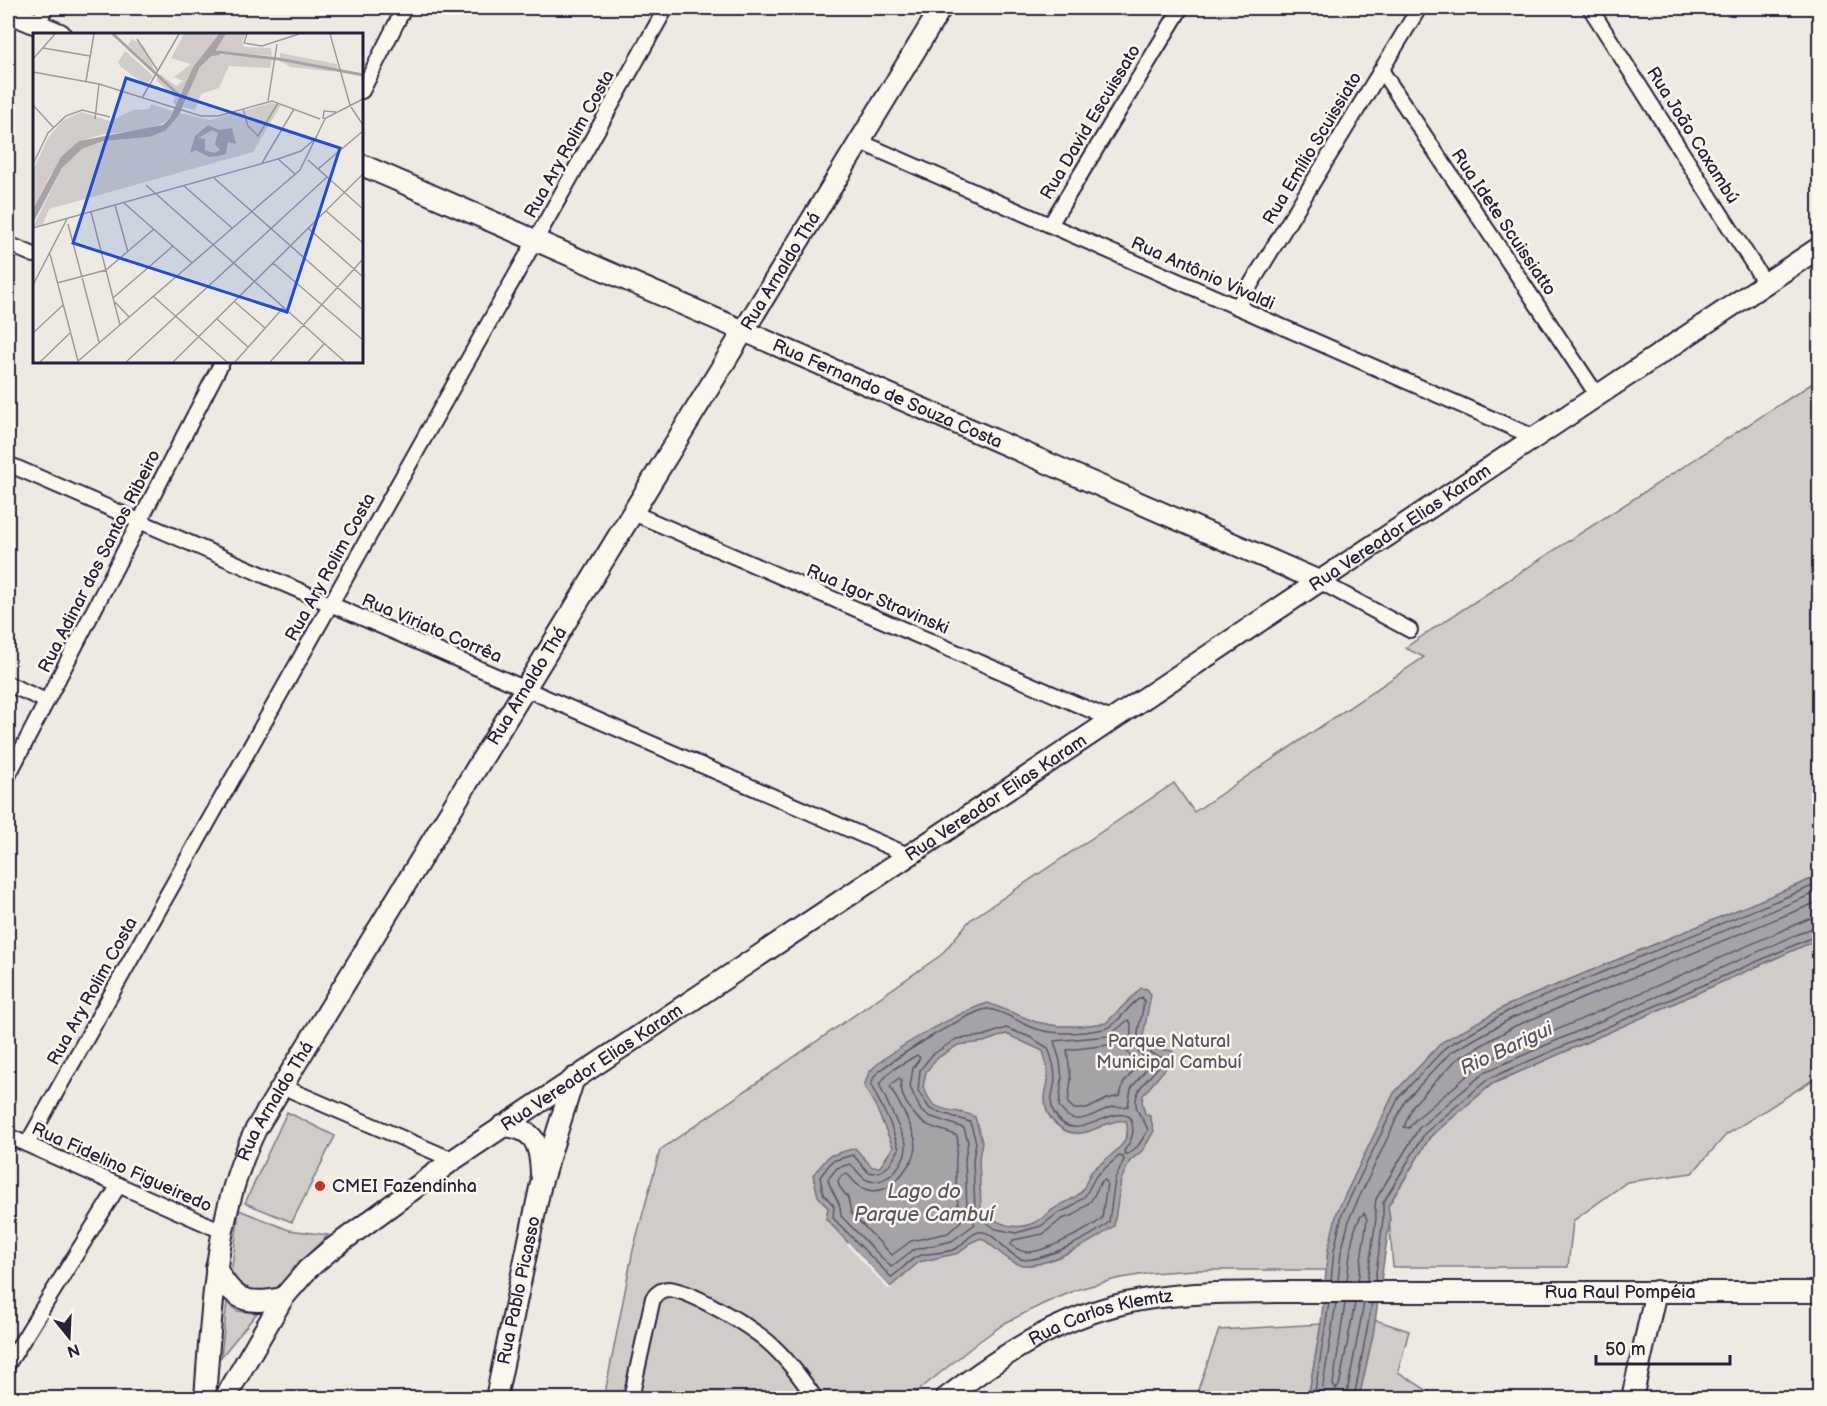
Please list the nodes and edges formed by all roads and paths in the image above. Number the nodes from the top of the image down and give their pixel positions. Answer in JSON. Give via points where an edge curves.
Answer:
{"nodes":[{"id":1,"x":404,"y":8,"type":"edge"},
{"id":2,"x":666,"y":8,"type":"edge"},
{"id":3,"x":941,"y":8,"type":"edge"},
{"id":4,"x":1180,"y":8,"type":"edge"},
{"id":5,"x":1419,"y":8,"type":"edge"},
{"id":6,"x":1590,"y":8,"type":"edge"},
{"id":7,"x":8,"y":12,"type":"edge"},
{"id":8,"x":41,"y":16,"type":"edge"},
{"id":9,"x":59,"y":33,"type":"edge"},
{"id":10,"x":1381,"y":69,"type":"junction"},
{"id":11,"x":363,"y":89,"type":"edge"},
{"id":12,"x":858,"y":141,"type":"junction"},
{"id":13,"x":363,"y":165,"type":"edge"},
{"id":14,"x":1050,"y":225,"type":"junction"},
{"id":15,"x":535,"y":240,"type":"junction"},
{"id":16,"x":8,"y":244,"type":"edge"},
{"id":17,"x":1820,"y":247,"type":"edge"},
{"id":18,"x":33,"y":255,"type":"edge"},
{"id":19,"x":1765,"y":283,"type":"junction"},
{"id":20,"x":1237,"y":307,"type":"junction"},
{"id":21,"x":743,"y":331,"type":"junction"},
{"id":22,"x":221,"y":363,"type":"edge"},
{"id":23,"x":1597,"y":395,"type":"junction"},
{"id":24,"x":1534,"y":437,"type":"junction"},
{"id":25,"x":8,"y":464,"type":"edge"},
{"id":26,"x":631,"y":512,"type":"junction"},
{"id":27,"x":139,"y":522,"type":"junction"},
{"id":28,"x":1319,"y":580,"type":"junction"},
{"id":29,"x":330,"y":604,"type":"junction"},
{"id":30,"x":1410,"y":630,"type":"dead end"},
{"id":31,"x":8,"y":684,"type":"edge"},
{"id":32,"x":524,"y":688,"type":"junction"},
{"id":33,"x":46,"y":701,"type":"junction"},
{"id":34,"x":1111,"y":719,"type":"junction"},
{"id":35,"x":8,"y":777,"type":"edge"},
{"id":36,"x":908,"y":855,"type":"junction"},
{"id":37,"x":574,"y":1078,"type":"junction"},
{"id":38,"x":281,"y":1086,"type":"junction"},
{"id":39,"x":502,"y":1126,"type":"junction"},
{"id":40,"x":8,"y":1136,"type":"edge"},
{"id":41,"x":27,"y":1144,"type":"junction"},
{"id":42,"x":453,"y":1160,"type":"junction"},
{"id":43,"x":541,"y":1183,"type":"junction"},
{"id":44,"x":119,"y":1185,"type":"junction"},
{"id":45,"x":222,"y":1231,"type":"junction"},
{"id":46,"x":216,"y":1268,"type":"junction"},
{"id":47,"x":1656,"y":1291,"type":"junction"},
{"id":48,"x":1276,"y":1292,"type":"joint"},
{"id":49,"x":1820,"y":1292,"type":"edge"},
{"id":50,"x":283,"y":1299,"type":"junction"},
{"id":51,"x":8,"y":1364,"type":"edge"},
{"id":52,"x":205,"y":1398,"type":"edge"},
{"id":53,"x":225,"y":1398,"type":"edge"},
{"id":54,"x":496,"y":1398,"type":"edge"},
{"id":55,"x":631,"y":1398,"type":"edge"},
{"id":56,"x":815,"y":1398,"type":"edge"},
{"id":57,"x":946,"y":1398,"type":"edge"},
{"id":58,"x":1632,"y":1398,"type":"edge"}],
"edges":[{"from":1,"to":11,"type":"street"},
{"from":2,"to":15,"type":"street","name":"Rua Ary Rolim Costa"},
{"from":3,"to":12,"type":"main road","name":"Rua Arnaldo Thá"},
{"from":4,"to":14,"type":"street","name":"Rua David Escuissato"},
{"from":5,"to":10,"type":"street","name":"Rua Emílio Scuissiato"},
{"from":6,"to":19,"type":"street","name":"Rua João Caxambú"},
{"from":7,"to":8,"type":"main road"},
{"from":8,"to":9,"type":"main road"},
{"from":10,"to":20,"type":"street","name":"Rua Emílio Scuissiato"},
{"from":10,"to":23,"type":"street","name":"Rua Idete Scuissiatto"},
{"from":12,"to":14,"type":"street","name":"Rua Antônio Vivaldi"},
{"from":12,"to":21,"type":"main road","name":"Rua Arnaldo Thá"},
{"from":13,"to":15,"type":"main road","name":"Rua Fernando de Souza Costa"},
{"from":14,"to":20,"type":"street","name":"Rua Antônio Vivaldi"},
{"from":15,"to":21,"type":"main road","name":"Rua Fernando de Souza Costa"},
{"from":15,"to":29,"type":"street","name":"Rua Ary Rolim Costa"},
{"from":16,"to":18,"type":"street"},
{"from":17,"to":19,"type":"main road","name":"Rua Vereador Elias Karam"},
{"from":19,"to":23,"type":"main road","name":"Rua Vereador Elias Karam"},
{"from":20,"to":24,"type":"street","name":"Rua Antônio Vivaldi"},
{"from":21,"to":26,"type":"main road","name":"Rua Arnaldo Thá"},
{"from":21,"to":28,"type":"main road","name":"Rua Fernando de Souza Costa"},
{"from":22,"to":27,"type":"street","name":"Rua Adinar dos Santos Ribeiro"},
{"from":23,"to":24,"type":"main road","name":"Rua Vereador Elias Karam"},
{"from":24,"to":28,"type":"main road","name":"Rua Vereador Elias Karam"},
{"from":25,"to":27,"type":"street","name":"Rua Viriato Corrêa"},
{"from":26,"to":32,"type":"main road","name":"Rua Arnaldo Thá"},
{"from":26,"to":34,"type":"street","name":"Rua Igor Stravinski"},
{"from":27,"to":29,"type":"street","name":"Rua Viriato Corrêa"},
{"from":27,"to":33,"type":"street","name":"Rua Adinar dos Santos Ribeiro"},
{"from":28,"to":30,"type":"street","name":"Rua Fernando de Souza Costa"},
{"from":28,"to":34,"type":"main road","name":"Rua Vereador Elias Karam"},
{"from":29,"to":32,"type":"street","name":"Rua Viriato Corrêa"},
{"from":29,"to":41,"type":"street","name":"Rua Ary Rolim Costa"},
{"from":31,"to":33,"type":"street"},
{"from":32,"to":36,"type":"street","name":"Rua Viriato Corrêa"},
{"from":32,"to":38,"type":"main road","name":"Rua Arnaldo Thá"},
{"from":33,"to":35,"type":"street","name":"Rua Adinar dos Santos Ribeiro"},
{"from":34,"to":36,"type":"main road","name":"Rua Vereador Elias Karam"},
{"from":36,"to":37,"type":"main road","name":"Rua Vereador Elias Karam"},
{"from":37,"to":39,"type":"main road","name":"Rua Vereador Elias Karam"},
{"from":37,"to":43,"type":"main road","name":"Rua Pablo Picasso"},
{"from":38,"to":42,"type":"street"},
{"from":38,"to":45,"type":"main road","name":"Rua Arnaldo Thá","via":[[245,1152]]},
{"from":39,"to":42,"type":"main road","name":"Rua Vereador Elias Karam"},
{"from":39,"to":43,"type":"main road","name":"Rua Pablo Picasso","via":[[518,1127],[534,1141],[539,1152]]},
{"from":40,"to":41,"type":"street","name":"Rua Fidelino Figueiredo"},
{"from":41,"to":44,"type":"street","name":"Rua Fidelino Figueiredo"},
{"from":42,"to":50,"type":"main road","name":"Rua Vereador Elias Karam","via":[[320,1258]]},
{"from":43,"to":54,"type":"main road","name":"Rua Pablo Picasso"},
{"from":44,"to":45,"type":"street","name":"Rua Fidelino Figueiredo"},
{"from":44,"to":51,"type":"street"},
{"from":45,"to":46,"type":"main road","name":"Rua Arnaldo Thá"},
{"from":46,"to":50,"type":"main road","via":[[231,1292],[242,1298]]},
{"from":46,"to":52,"type":"main road","name":"Rua Arnaldo Thá"},
{"from":47,"to":48,"type":"main road","name":"Rua Raul Pompéia"},
{"from":47,"to":49,"type":"main road","name":"Rua Raul Pompéia"},
{"from":47,"to":58,"type":"main road"},
{"from":48,"to":57,"type":"main road","name":"Rua Carlos Klemtz","via":[[1190,1294],[1125,1304],[1084,1316],[1027,1342]]},
{"from":50,"to":53,"type":"main road","name":"Rua Vereador Elias Karam"},
{"from":55,"to":56,"type":"street","via":[[653,1298],[663,1289],[721,1311],[766,1341]]}]}
